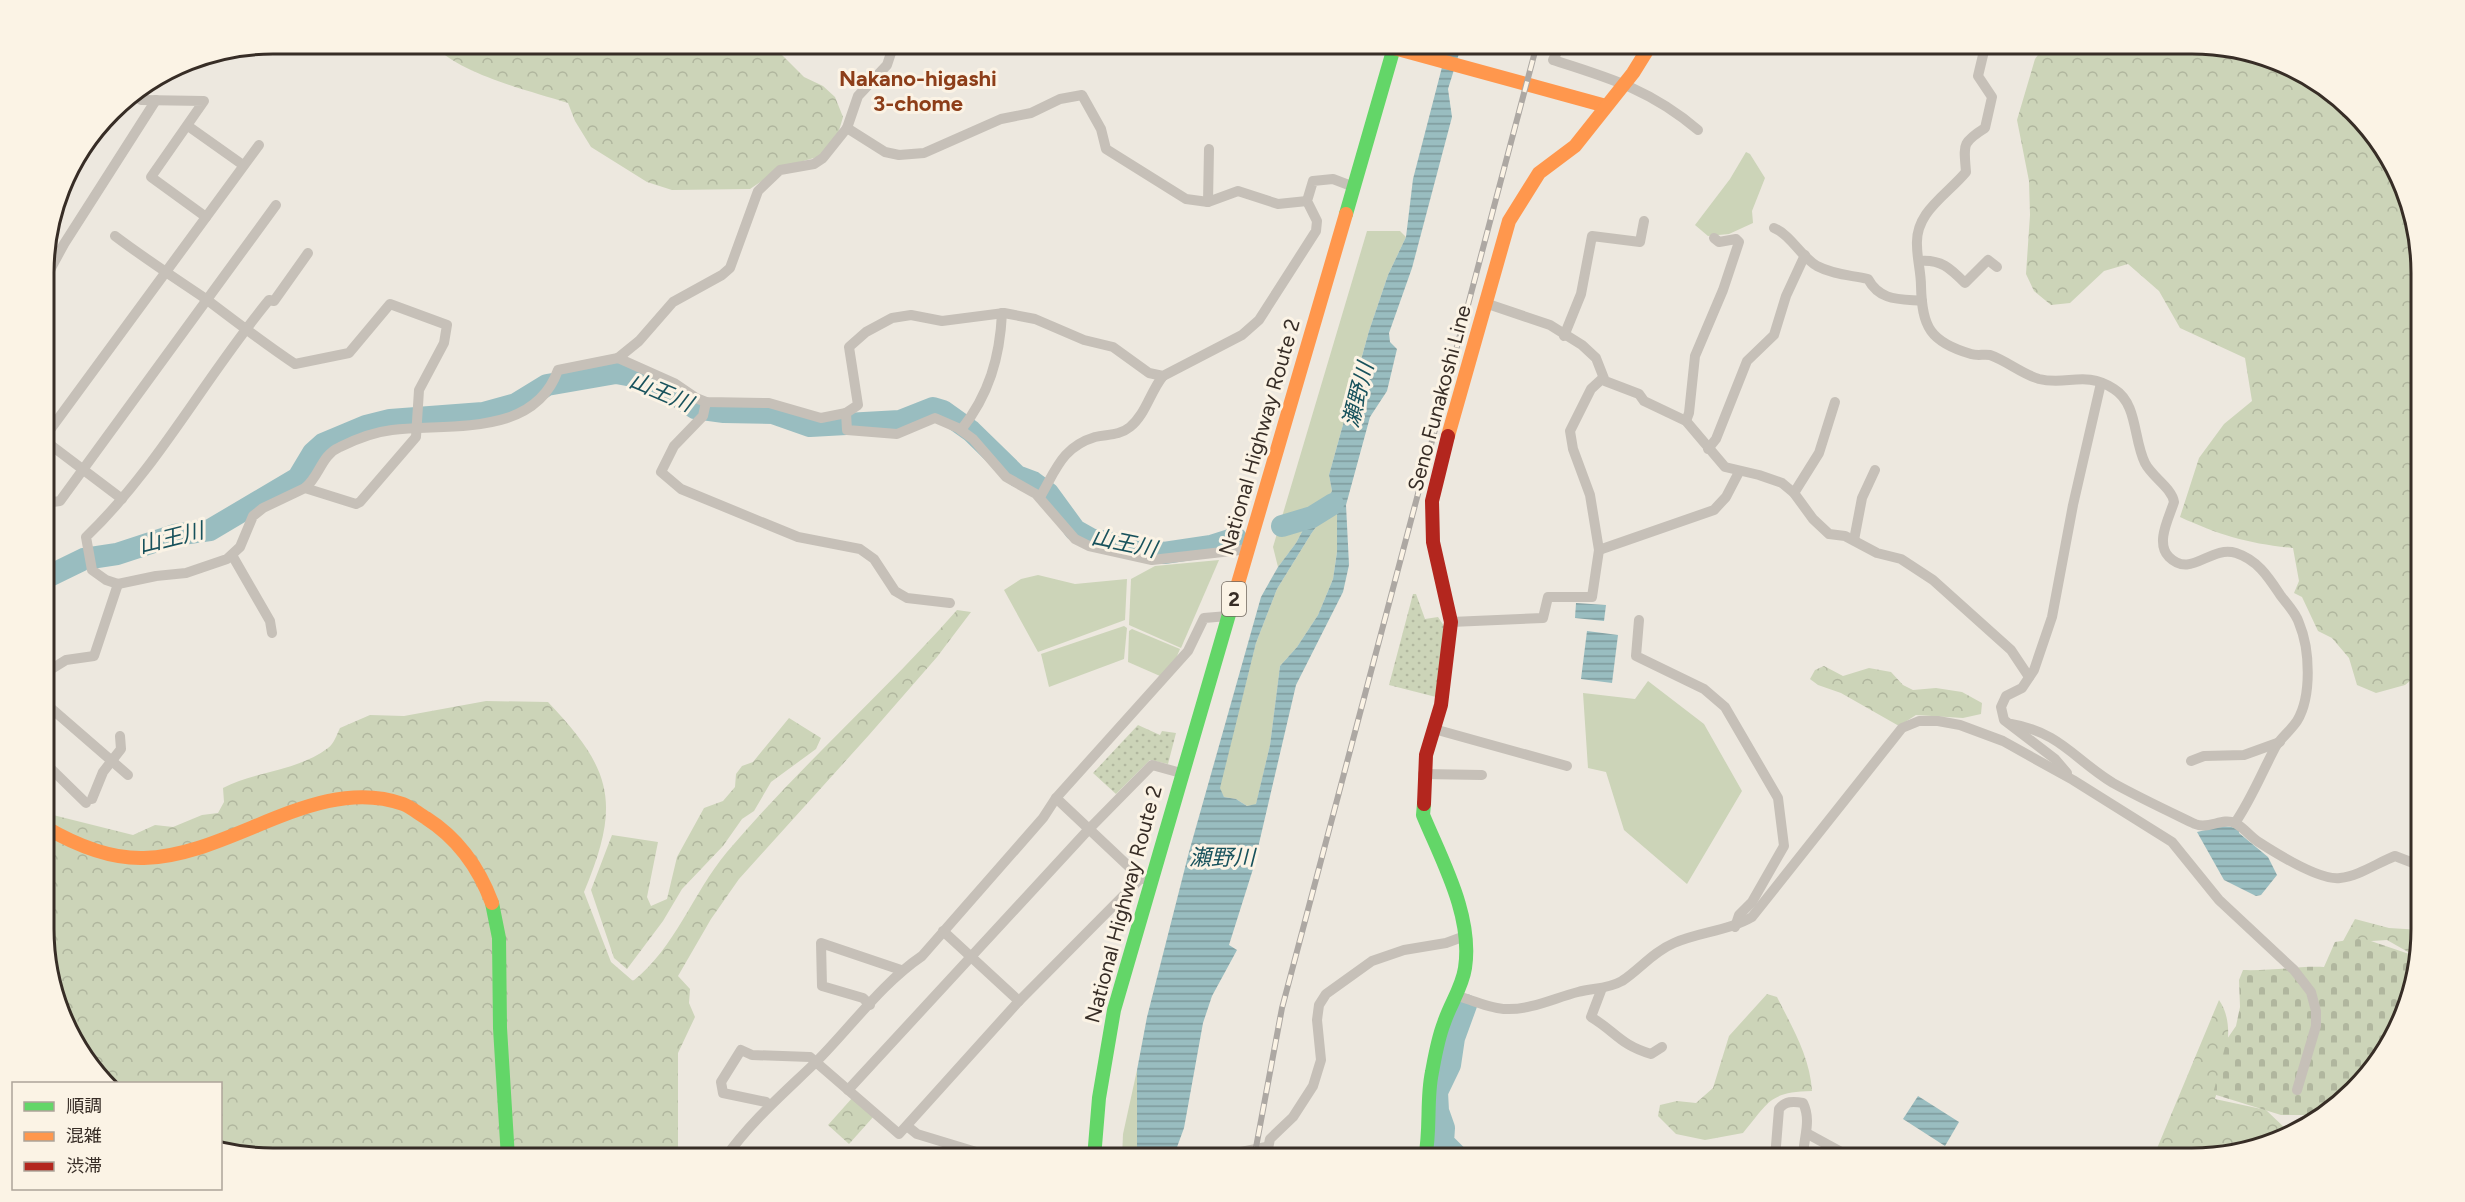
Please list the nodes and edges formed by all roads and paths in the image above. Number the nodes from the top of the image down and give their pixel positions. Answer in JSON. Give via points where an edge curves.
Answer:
{"nodes":[{"id":1,"x":891,"y":54,"type":"edge"},
{"id":2,"x":1392,"y":54,"type":"edge"},
{"id":3,"x":1416,"y":54,"type":"edge"},
{"id":4,"x":1556,"y":54,"type":"edge"},
{"id":5,"x":1644,"y":54,"type":"edge"},
{"id":6,"x":1983,"y":54,"type":"edge"},
{"id":7,"x":1625,"y":83,"type":"junction"},
{"id":8,"x":141,"y":100,"type":"dead end"},
{"id":9,"x":156,"y":100,"type":"junction"},
{"id":10,"x":1606,"y":106,"type":"junction"},
{"id":11,"x":188,"y":126,"type":"junction"},
{"id":12,"x":847,"y":128,"type":"junction"},
{"id":13,"x":1698,"y":130,"type":"dead end"},
{"id":14,"x":259,"y":145,"type":"dead end"},
{"id":15,"x":1209,"y":149,"type":"dead end"},
{"id":16,"x":243,"y":165,"type":"junction"},
{"id":17,"x":1354,"y":187,"type":"junction"},
{"id":18,"x":1307,"y":201,"type":"junction"},
{"id":19,"x":1208,"y":202,"type":"junction"},
{"id":20,"x":276,"y":205,"type":"dead end"},
{"id":21,"x":206,"y":217,"type":"junction"},
{"id":22,"x":1644,"y":221,"type":"dead end"},
{"id":23,"x":1774,"y":228,"type":"dead end"},
{"id":24,"x":115,"y":236,"type":"dead end"},
{"id":25,"x":1714,"y":238,"type":"dead end"},
{"id":26,"x":308,"y":254,"type":"dead end"},
{"id":27,"x":1805,"y":255,"type":"junction"},
{"id":28,"x":1919,"y":261,"type":"junction"},
{"id":29,"x":54,"y":262,"type":"edge"},
{"id":30,"x":1997,"y":267,"type":"dead end"},
{"id":31,"x":166,"y":272,"type":"junction"},
{"id":32,"x":207,"y":300,"type":"junction"},
{"id":33,"x":1922,"y":301,"type":"junction"},
{"id":34,"x":1485,"y":303,"type":"junction"},
{"id":35,"x":1002,"y":313,"type":"junction"},
{"id":36,"x":246,"y":329,"type":"junction"},
{"id":37,"x":1564,"y":336,"type":"junction"},
{"id":38,"x":618,"y":358,"type":"junction"},
{"id":39,"x":1162,"y":376,"type":"junction"},
{"id":40,"x":1603,"y":378,"type":"junction"},
{"id":41,"x":2101,"y":383,"type":"junction"},
{"id":42,"x":706,"y":402,"type":"junction"},
{"id":43,"x":1835,"y":402,"type":"dead end"},
{"id":44,"x":846,"y":413,"type":"junction"},
{"id":45,"x":1686,"y":421,"type":"junction"},
{"id":46,"x":54,"y":425,"type":"edge"},
{"id":47,"x":963,"y":427,"type":"junction"},
{"id":48,"x":418,"y":429,"type":"junction"},
{"id":49,"x":54,"y":446,"type":"edge"},
{"id":50,"x":1708,"y":449,"type":"junction"},
{"id":51,"x":84,"y":469,"type":"junction"},
{"id":52,"x":1875,"y":470,"type":"dead end"},
{"id":53,"x":1739,"y":471,"type":"junction"},
{"id":54,"x":305,"y":488,"type":"junction"},
{"id":55,"x":1794,"y":493,"type":"junction"},
{"id":56,"x":1042,"y":494,"type":"junction"},
{"id":57,"x":122,"y":499,"type":"junction"},
{"id":58,"x":54,"y":502,"type":"edge"},
{"id":59,"x":1854,"y":540,"type":"junction"},
{"id":60,"x":1250,"y":549,"type":"junction"},
{"id":61,"x":1599,"y":550,"type":"junction"},
{"id":62,"x":232,"y":555,"type":"junction"},
{"id":63,"x":118,"y":584,"type":"junction"},
{"id":64,"x":950,"y":603,"type":"dead end"},
{"id":65,"x":1228,"y":616,"type":"junction"},
{"id":66,"x":1639,"y":620,"type":"dead end"},
{"id":67,"x":1451,"y":621,"type":"junction"},
{"id":68,"x":272,"y":633,"type":"dead end"},
{"id":69,"x":54,"y":667,"type":"edge"},
{"id":70,"x":2029,"y":677,"type":"junction"},
{"id":71,"x":54,"y":711,"type":"edge"},
{"id":72,"x":2011,"y":724,"type":"junction"},
{"id":73,"x":1434,"y":729,"type":"junction"},
{"id":74,"x":120,"y":736,"type":"dead end"},
{"id":75,"x":2280,"y":742,"type":"junction"},
{"id":76,"x":110,"y":760,"type":"junction"},
{"id":77,"x":2192,"y":761,"type":"dead end"},
{"id":78,"x":1568,"y":766,"type":"dead end"},
{"id":79,"x":54,"y":771,"type":"edge"},
{"id":80,"x":1181,"y":773,"type":"junction"},
{"id":81,"x":1424,"y":774,"type":"junction"},
{"id":82,"x":128,"y":775,"type":"dead end"},
{"id":83,"x":1482,"y":776,"type":"dead end"},
{"id":84,"x":2073,"y":780,"type":"junction"},
{"id":85,"x":1056,"y":798,"type":"junction"},
{"id":86,"x":2235,"y":823,"type":"junction"},
{"id":87,"x":1089,"y":829,"type":"junction"},
{"id":88,"x":54,"y":830,"type":"edge"},
{"id":89,"x":2411,"y":862,"type":"edge"},
{"id":90,"x":1145,"y":879,"type":"junction"},
{"id":91,"x":1735,"y":927,"type":"junction"},
{"id":92,"x":943,"y":931,"type":"junction"},
{"id":93,"x":1465,"y":936,"type":"junction"},
{"id":94,"x":972,"y":958,"type":"junction"},
{"id":95,"x":901,"y":970,"type":"junction"},
{"id":96,"x":1602,"y":988,"type":"junction"},
{"id":97,"x":1458,"y":996,"type":"junction"},
{"id":98,"x":1020,"y":1001,"type":"junction"},
{"id":99,"x":870,"y":1005,"type":"junction"},
{"id":100,"x":1662,"y":1047,"type":"dead end"},
{"id":101,"x":815,"y":1062,"type":"junction"},
{"id":102,"x":848,"y":1090,"type":"junction"},
{"id":103,"x":2297,"y":1090,"type":"dead end"},
{"id":104,"x":769,"y":1105,"type":"junction"},
{"id":105,"x":907,"y":1126,"type":"junction"},
{"id":106,"x":1808,"y":1134,"type":"junction"},
{"id":107,"x":507,"y":1148,"type":"edge"},
{"id":108,"x":732,"y":1148,"type":"edge"},
{"id":109,"x":964,"y":1148,"type":"edge"},
{"id":110,"x":1095,"y":1148,"type":"edge"},
{"id":111,"x":1267,"y":1148,"type":"edge"},
{"id":112,"x":1427,"y":1148,"type":"edge"},
{"id":113,"x":1775,"y":1148,"type":"edge"},
{"id":114,"x":1805,"y":1148,"type":"edge"},
{"id":115,"x":1832,"y":1148,"type":"edge"}],
"edges":[{"from":1,"to":12,"type":"street","via":[[887,65],[858,96]]},
{"from":2,"to":17,"type":"main road","name":"National Highway Route 2","number":"2"},
{"from":3,"to":10,"type":"main road"},
{"from":4,"to":7,"type":"street","via":[[1553,60]]},
{"from":5,"to":7,"type":"main road","name":"Seno Funakoshi Line"},
{"from":6,"to":28,"type":"street","via":[[1978,76],[1992,97],[1985,128],[1964,144],[1966,172],[1923,218],[1916,243]]},
{"from":7,"to":10,"type":"main road","name":"Seno Funakoshi Line"},
{"from":7,"to":13,"type":"street"},
{"from":8,"to":9,"type":"street"},
{"from":9,"to":11,"type":"street","via":[[204,101]]},
{"from":9,"to":29,"type":"street"},
{"from":10,"to":34,"type":"main road","name":"Seno Funakoshi Line","via":[[1575,146],[1539,173],[1509,221]]},
{"from":11,"to":16,"type":"street"},
{"from":11,"to":21,"type":"street","via":[[151,177]]},
{"from":12,"to":19,"type":"street","via":[[885,152],[924,153],[1000,119],[1082,95],[1101,129],[1106,149],[1176,195]]},
{"from":12,"to":38,"type":"street","via":[[814,164],[773,173],[758,191],[730,268],[673,302],[639,341]]},
{"from":14,"to":16,"type":"street"},
{"from":15,"to":19,"type":"street"},
{"from":16,"to":21,"type":"street"},
{"from":17,"to":18,"type":"street","via":[[1333,179],[1313,181]]},
{"from":17,"to":60,"type":"main road","name":"National Highway Route 2","number":"2"},
{"from":18,"to":19,"type":"street","via":[[1278,204],[1238,191]]},
{"from":18,"to":39,"type":"street","via":[[1317,221],[1316,231],[1259,320],[1242,335]]},
{"from":20,"to":32,"type":"street"},
{"from":21,"to":31,"type":"street"},
{"from":22,"to":37,"type":"street","via":[[1640,242],[1592,236],[1581,294]]},
{"from":23,"to":27,"type":"street"},
{"from":24,"to":31,"type":"street"},
{"from":25,"to":45,"type":"street","via":[[1719,242],[1739,242],[1695,356]]},
{"from":26,"to":36,"type":"street","via":[[274,301],[270,300]]},
{"from":27,"to":33,"type":"street","via":[[1816,265],[1837,273],[1868,279],[1883,296]]},
{"from":27,"to":50,"type":"street","via":[[1774,335],[1747,361],[1716,439]]},
{"from":28,"to":30,"type":"street","via":[[1938,261],[1965,283],[1988,260]]},
{"from":28,"to":33,"type":"street"},
{"from":31,"to":32,"type":"street"},
{"from":31,"to":46,"type":"street"},
{"from":32,"to":36,"type":"street"},
{"from":32,"to":51,"type":"street"},
{"from":33,"to":41,"type":"street","via":[[1924,321],[1938,340],[1972,354],[1989,355],[2039,379],[2087,378]]},
{"from":34,"to":37,"type":"street","via":[[1550,325]]},
{"from":34,"to":67,"type":"main road","name":"Seno Funakoshi Line","via":[[1432,501],[1434,551]]},
{"from":35,"to":39,"type":"street","via":[[1035,319],[1084,340],[1113,347],[1149,372]]},
{"from":35,"to":44,"type":"street","via":[[934,322],[901,316],[866,332],[849,347],[858,405]]},
{"from":35,"to":47,"type":"street","via":[[1001,341],[992,378]]},
{"from":36,"to":48,"type":"street","via":[[302,365],[349,353],[390,304],[447,325],[444,343],[419,390]]},
{"from":36,"to":57,"type":"street"},
{"from":37,"to":40,"type":"street","via":[[1589,349]]},
{"from":38,"to":42,"type":"street"},
{"from":38,"to":48,"type":"street","via":[[558,370],[552,386],[521,414],[467,426]]},
{"from":39,"to":56,"type":"street","via":[[1132,425],[1122,433],[1072,446]]},
{"from":40,"to":45,"type":"street"},
{"from":40,"to":61,"type":"street","via":[[1591,389],[1570,431],[1590,495]]},
{"from":41,"to":70,"type":"street","via":[[2052,617]]},
{"from":41,"to":75,"type":"street","via":[[2124,398],[2144,462],[2173,496],[2175,502],[2162,540],[2169,557],[2183,566],[2193,565],[2215,552],[2249,558],[2299,620],[2305,642],[2304,702],[2297,721]]},
{"from":42,"to":44,"type":"street","via":[[769,403],[821,418]]},
{"from":42,"to":64,"type":"street","via":[[703,416],[674,446],[661,472],[681,489],[798,537],[860,549],[874,560],[895,591],[907,598]]},
{"from":43,"to":55,"type":"street","via":[[1819,453]]},
{"from":44,"to":47,"type":"street","via":[[847,428],[897,434],[935,418]]},
{"from":45,"to":50,"type":"street"},
{"from":47,"to":56,"type":"street","via":[[1006,477]]},
{"from":48,"to":54,"type":"street","via":[[383,432],[340,446],[326,458]]},
{"from":48,"to":54,"type":"street","via":[[416,437],[356,504]]},
{"from":49,"to":51,"type":"street"},
{"from":50,"to":53,"type":"street","via":[[1725,467]]},
{"from":51,"to":57,"type":"street"},
{"from":51,"to":58,"type":"street","via":[[60,501]]},
{"from":52,"to":59,"type":"street","via":[[1862,498]]},
{"from":53,"to":55,"type":"street","via":[[1782,483]]},
{"from":53,"to":61,"type":"street","via":[[1726,497],[1714,510]]},
{"from":54,"to":62,"type":"street","via":[[253,516],[240,547]]},
{"from":55,"to":59,"type":"street","via":[[1829,534]]},
{"from":56,"to":60,"type":"street","via":[[1075,539],[1089,546],[1152,560]]},
{"from":57,"to":63,"type":"street","via":[[86,537],[92,570]]},
{"from":59,"to":70,"type":"street","via":[[1877,553],[1901,559],[1933,580],[2011,650]]},
{"from":60,"to":65,"type":"main road","name":"National Highway Route 2","number":"2"},
{"from":61,"to":67,"type":"street","via":[[1592,597],[1548,597],[1544,618]]},
{"from":62,"to":63,"type":"street","via":[[186,573]]},
{"from":62,"to":68,"type":"street","via":[[270,621]]},
{"from":63,"to":69,"type":"street","via":[[94,656],[66,660]]},
{"from":65,"to":80,"type":"main road","name":"National Highway Route 2","number":"2"},
{"from":65,"to":85,"type":"street","via":[[1204,618],[1188,651]]},
{"from":66,"to":91,"type":"street","via":[[1636,656],[1704,689],[1725,707],[1778,798],[1784,846]]},
{"from":67,"to":73,"type":"main road","name":"Seno Funakoshi Line","via":[[1441,705]]},
{"from":70,"to":72,"type":"street","via":[[2022,688],[2002,702],[2002,714]]},
{"from":71,"to":76,"type":"street"},
{"from":72,"to":84,"type":"street","via":[[2055,759]]},
{"from":72,"to":86,"type":"street","via":[[2061,742],[2113,782],[2195,824],[2202,827]]},
{"from":73,"to":78,"type":"street"},
{"from":73,"to":81,"type":"main road","name":"Seno Funakoshi Line"},
{"from":74,"to":76,"type":"street","via":[[121,749]]},
{"from":75,"to":77,"type":"street","via":[[2244,755],[2205,756]]},
{"from":75,"to":86,"type":"street"},
{"from":76,"to":79,"type":"street","via":[[89,801]]},
{"from":76,"to":82,"type":"street"},
{"from":80,"to":87,"type":"street","via":[[1152,765]]},
{"from":80,"to":90,"type":"main road","name":"National Highway Route 2","number":"2"},
{"from":81,"to":83,"type":"street"},
{"from":81,"to":93,"type":"main road","name":"Seno Funakoshi Line","via":[[1423,815],[1454,889]]},
{"from":84,"to":91,"type":"street","via":[[2003,741],[1960,726],[1919,721],[1902,728],[1752,917]]},
{"from":84,"to":103,"type":"street","via":[[2172,842],[2219,900],[2306,983],[2314,1000],[2316,1026]]},
{"from":85,"to":87,"type":"street"},
{"from":85,"to":92,"type":"street","via":[[1043,818]]},
{"from":86,"to":89,"type":"street","via":[[2257,841],[2328,878],[2348,876],[2395,856]]},
{"from":87,"to":90,"type":"street"},
{"from":87,"to":94,"type":"street"},
{"from":88,"to":107,"type":"main road","via":[[87,846],[144,858],[205,846],[303,807],[350,797],[383,798],[429,817],[466,852],[483,879],[497,921]]},
{"from":90,"to":98,"type":"street"},
{"from":90,"to":110,"type":"main road","name":"National Highway Route 2","number":"2","via":[[1109,1031]]},
{"from":91,"to":96,"type":"street","via":[[1675,943],[1650,956],[1624,980]]},
{"from":92,"to":94,"type":"street"},
{"from":92,"to":95,"type":"street","via":[[922,956]]},
{"from":93,"to":97,"type":"main road","name":"Seno Funakoshi Line","via":[[1465,967]]},
{"from":93,"to":111,"type":"street","via":[[1372,961],[1326,994],[1319,1005],[1317,1020],[1321,1060],[1314,1086],[1293,1117],[1270,1138]]},
{"from":94,"to":98,"type":"street"},
{"from":94,"to":102,"type":"street"},
{"from":95,"to":99,"type":"street"},
{"from":95,"to":99,"type":"street","via":[[821,943],[822,986],[863,998]]},
{"from":96,"to":97,"type":"street","via":[[1524,1008],[1504,1009]]},
{"from":96,"to":100,"type":"street","via":[[1591,1017],[1636,1050],[1651,1054]]},
{"from":97,"to":112,"type":"main road","name":"Seno Funakoshi Line","via":[[1444,1022],[1431,1074]]},
{"from":98,"to":105,"type":"street"},
{"from":99,"to":101,"type":"street"},
{"from":101,"to":102,"type":"street"},
{"from":101,"to":104,"type":"street"},
{"from":101,"to":104,"type":"street","via":[[810,1057],[752,1055],[741,1050],[721,1082],[723,1094]]},
{"from":102,"to":105,"type":"street","via":[[899,1134]]},
{"from":104,"to":108,"type":"street"},
{"from":105,"to":109,"type":"street","via":[[918,1134]]},
{"from":106,"to":113,"type":"street","via":[[1803,1103],[1782,1105],[1777,1114]]},
{"from":106,"to":114,"type":"street"},
{"from":106,"to":115,"type":"street"}]}
